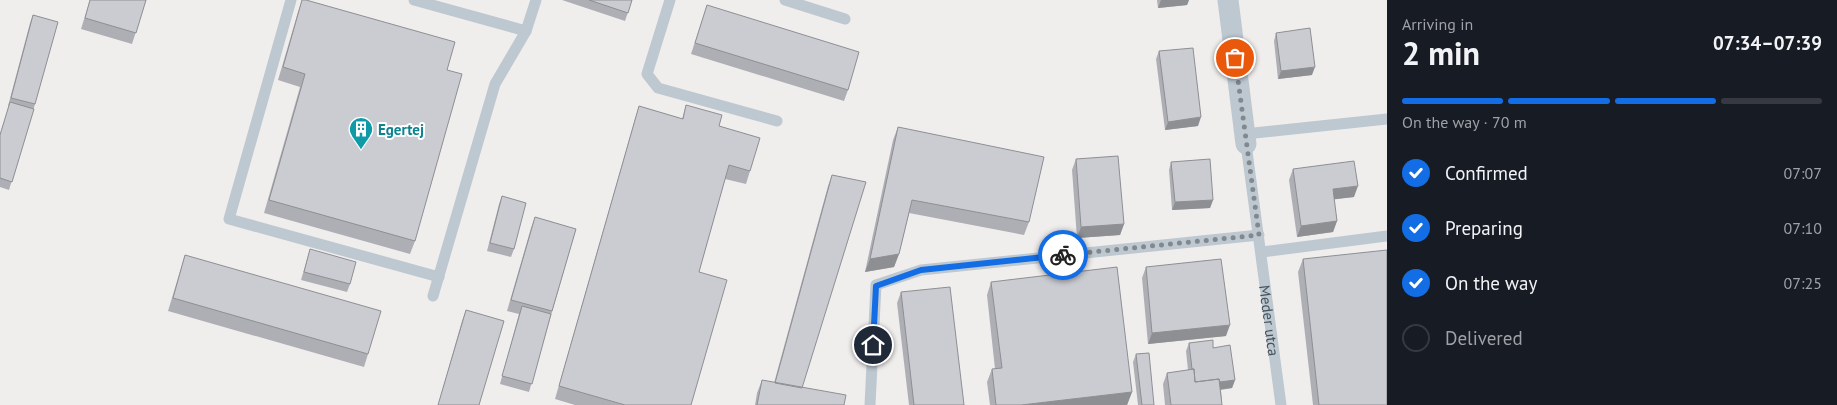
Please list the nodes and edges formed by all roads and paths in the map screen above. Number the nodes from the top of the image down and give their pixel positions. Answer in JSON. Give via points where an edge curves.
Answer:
{"nodes":[{"id":1,"x":291,"y":0,"type":"edge"},
{"id":2,"x":414,"y":0,"type":"edge"},
{"id":3,"x":536,"y":0,"type":"edge"},
{"id":4,"x":670,"y":0,"type":"edge"},
{"id":5,"x":786,"y":0,"type":"edge"},
{"id":6,"x":1228,"y":0,"type":"edge"},
{"id":7,"x":845,"y":19,"type":"dead end"},
{"id":8,"x":526,"y":31,"type":"junction"},
{"id":9,"x":1387,"y":119,"type":"edge"},
{"id":10,"x":777,"y":121,"type":"dead end"},
{"id":11,"x":1246,"y":139,"type":"junction"},
{"id":12,"x":1259,"y":235,"type":"junction"},
{"id":13,"x":1387,"y":236,"type":"edge"},
{"id":14,"x":1262,"y":252,"type":"junction"},
{"id":15,"x":439,"y":277,"type":"junction"},
{"id":16,"x":433,"y":296,"type":"dead end"},
{"id":17,"x":870,"y":405,"type":"edge"},
{"id":18,"x":1281,"y":405,"type":"edge"}],
"edges":[{"from":1,"to":15,"type":"lane","via":[[229,218]]},
{"from":2,"to":8,"type":"lane"},
{"from":3,"to":8,"type":"lane"},
{"from":4,"to":10,"type":"lane","via":[[647,74],[658,88]]},
{"from":5,"to":7,"type":"lane"},
{"from":6,"to":11,"type":"street","name":"Meder utca"},
{"from":8,"to":15,"type":"lane","via":[[495,84]]},
{"from":9,"to":11,"type":"lane"},
{"from":11,"to":12,"type":"lane","name":"Meder utca"},
{"from":12,"to":14,"type":"lane","name":"Meder utca"},
{"from":12,"to":17,"type":"lane","via":[[921,270],[876,286]]},
{"from":13,"to":14,"type":"lane"},
{"from":14,"to":18,"type":"lane","name":"Meder utca"},
{"from":15,"to":16,"type":"lane"}]}
